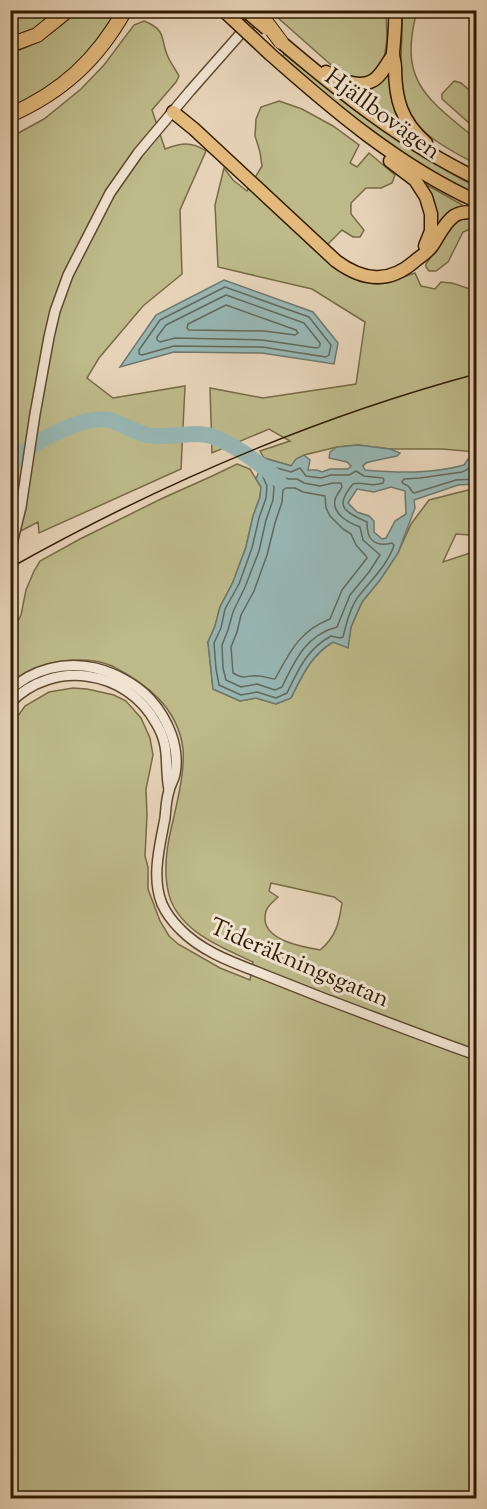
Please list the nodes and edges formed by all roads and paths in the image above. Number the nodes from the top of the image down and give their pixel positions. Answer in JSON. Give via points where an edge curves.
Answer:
{"nodes":[{"id":1,"x":68,"y":10,"type":"edge"},
{"id":2,"x":125,"y":10,"type":"edge"},
{"id":3,"x":223,"y":10,"type":"edge"},
{"id":4,"x":245,"y":10,"type":"edge"},
{"id":5,"x":259,"y":10,"type":"edge"},
{"id":6,"x":395,"y":10,"type":"edge"},
{"id":7,"x":281,"y":42,"type":"junction"},
{"id":8,"x":10,"y":45,"type":"edge"},
{"id":9,"x":393,"y":55,"type":"junction"},
{"id":10,"x":305,"y":63,"type":"junction"},
{"id":11,"x":320,"y":99,"type":"junction"},
{"id":12,"x":173,"y":112,"type":"junction"},
{"id":13,"x":10,"y":115,"type":"edge"},
{"id":14,"x":450,"y":165,"type":"junction"},
{"id":15,"x":477,"y":178,"type":"edge"},
{"id":16,"x":477,"y":201,"type":"edge"},
{"id":17,"x":477,"y":213,"type":"edge"},
{"id":18,"x":424,"y":254,"type":"junction"},
{"id":19,"x":10,"y":552,"type":"edge"},
{"id":20,"x":10,"y":690,"type":"edge"},
{"id":21,"x":10,"y":703,"type":"edge"},
{"id":22,"x":169,"y":790,"type":"junction"},
{"id":23,"x":477,"y":1055,"type":"edge"}],
"edges":[{"from":1,"to":8,"type":"highway","via":[[37,35]]},
{"from":2,"to":13,"type":"highway","via":[[97,52],[72,78]]},
{"from":3,"to":11,"type":"main road","name":"Hjällbovägen","bridge":true},
{"from":4,"to":7,"type":"main road","name":"Hjällbovägen","bridge":true},
{"from":5,"to":7,"type":"highway","bridge":true},
{"from":5,"to":12,"type":"street"},
{"from":6,"to":9,"type":"main road"},
{"from":7,"to":10,"type":"main road","name":"Hjällbovägen"},
{"from":9,"to":10,"type":"main road","via":[[373,81],[358,84]]},
{"from":9,"to":14,"type":"main road","via":[[394,83],[403,118]]},
{"from":10,"to":14,"type":"main road","name":"Hjällbovägen","via":[[374,116]]},
{"from":11,"to":16,"type":"main road","name":"Hjällbovägen","via":[[406,163]]},
{"from":11,"to":18,"type":"main road","via":[[359,138],[415,180],[431,214]]},
{"from":12,"to":18,"type":"main road","via":[[347,269],[362,275],[388,277]]},
{"from":12,"to":19,"type":"street","via":[[110,194],[68,275],[49,337]]},
{"from":14,"to":15,"type":"main road","name":"Hjällbovägen"},
{"from":17,"to":18,"type":"main road","via":[[453,216]]},
{"from":20,"to":22,"type":"street","name":"Tideräkningsgatan","via":[[35,674],[66,666],[98,669],[128,682],[153,703],[169,729],[176,759]]},
{"from":21,"to":22,"type":"street","name":"Tideräkningsgatan","via":[[36,684],[66,675],[93,677],[122,688],[140,702],[157,724],[167,751]]},
{"from":22,"to":23,"type":"street","name":"Tideräkningsgatan","via":[[159,853],[159,892],[169,916],[192,940],[279,981]]}]}
